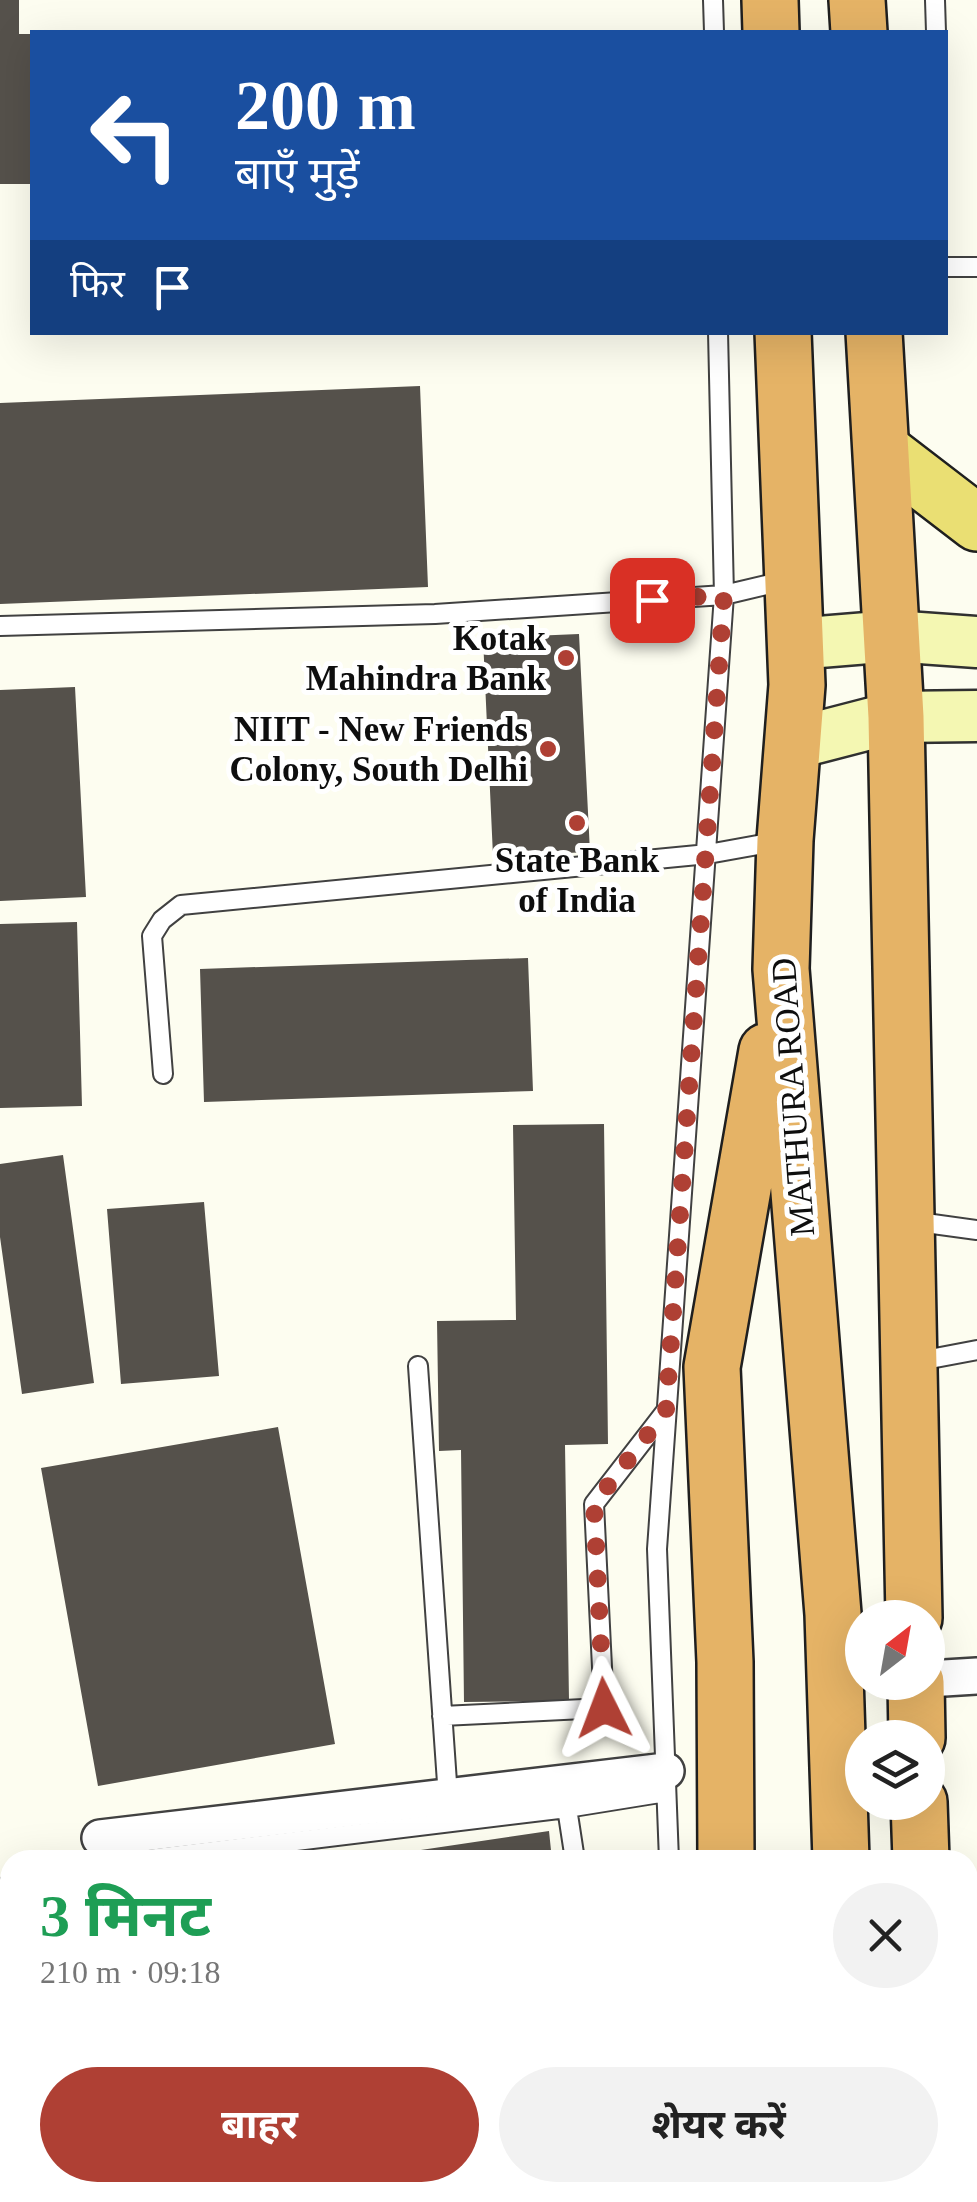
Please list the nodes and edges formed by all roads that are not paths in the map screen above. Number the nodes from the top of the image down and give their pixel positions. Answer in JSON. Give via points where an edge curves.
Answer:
{"nodes":[{"id":1,"x":714,"y":0,"type":"edge"},
{"id":2,"x":770,"y":0,"type":"edge"},
{"id":3,"x":858,"y":0,"type":"edge"},
{"id":4,"x":934,"y":0,"type":"edge"},
{"id":5,"x":714,"y":30,"type":"edge"},
{"id":6,"x":771,"y":30,"type":"edge"},
{"id":7,"x":859,"y":30,"type":"edge"},
{"id":8,"x":936,"y":30,"type":"edge"},
{"id":9,"x":948,"y":267,"type":"edge"},
{"id":10,"x":977,"y":267,"type":"edge"},
{"id":11,"x":718,"y":335,"type":"edge"},
{"id":12,"x":783,"y":335,"type":"edge"},
{"id":13,"x":874,"y":335,"type":"edge"},
{"id":14,"x":882,"y":450,"type":"junction"},
{"id":15,"x":977,"y":522,"type":"edge"},
{"id":16,"x":792,"y":579,"type":"junction"},
{"id":17,"x":724,"y":595,"type":"junction"},
{"id":18,"x":0,"y":626,"type":"edge"},
{"id":19,"x":892,"y":636,"type":"junction"},
{"id":20,"x":977,"y":642,"type":"edge"},
{"id":21,"x":795,"y":644,"type":"junction"},
{"id":22,"x":977,"y":716,"type":"edge"},
{"id":23,"x":896,"y":717,"type":"junction"},
{"id":24,"x":792,"y":744,"type":"junction"},
{"id":25,"x":784,"y":840,"type":"junction"},
{"id":26,"x":708,"y":854,"type":"junction"},
{"id":27,"x":781,"y":970,"type":"junction"},
{"id":28,"x":163,"y":1074,"type":"dead end"},
{"id":29,"x":906,"y":1221,"type":"junction"},
{"id":30,"x":977,"y":1230,"type":"edge"},
{"id":31,"x":977,"y":1350,"type":"edge"},
{"id":32,"x":908,"y":1364,"type":"junction"},
{"id":33,"x":418,"y":1366,"type":"dead end"},
{"id":34,"x":666,"y":1411,"type":"junction"},
{"id":35,"x":914,"y":1600,"type":"edge"},
{"id":36,"x":977,"y":1676,"type":"edge"},
{"id":37,"x":945,"y":1678,"type":"edge"},
{"id":38,"x":442,"y":1716,"type":"junction"},
{"id":39,"x":666,"y":1782,"type":"junction"},
{"id":40,"x":448,"y":1797,"type":"junction"},
{"id":41,"x":567,"y":1808,"type":"junction"},
{"id":42,"x":920,"y":1820,"type":"edge"},
{"id":43,"x":100,"y":1838,"type":"dead end"},
{"id":44,"x":222,"y":1850,"type":"edge"},
{"id":45,"x":573,"y":1850,"type":"edge"},
{"id":46,"x":669,"y":1850,"type":"edge"},
{"id":47,"x":726,"y":1850,"type":"edge"},
{"id":48,"x":841,"y":1850,"type":"edge"},
{"id":49,"x":921,"y":1850,"type":"edge"}],
"edges":[{"from":1,"to":5,"type":"lane"},
{"from":2,"to":6,"type":"highway"},
{"from":3,"to":7,"type":"highway"},
{"from":4,"to":8,"type":"lane"},
{"from":9,"to":10,"type":"lane"},
{"from":11,"to":17,"type":"lane"},
{"from":12,"to":16,"type":"highway","name":"MATHURA ROAD"},
{"from":13,"to":14,"type":"highway"},
{"from":14,"to":15,"type":"main road"},
{"from":14,"to":19,"type":"highway"},
{"from":16,"to":17,"type":"lane"},
{"from":16,"to":21,"type":"highway","name":"MATHURA ROAD"},
{"from":17,"to":18,"type":"lane","via":[[436,614]]},
{"from":17,"to":26,"type":"lane"},
{"from":19,"to":20,"type":"main road"},
{"from":19,"to":21,"type":"main road"},
{"from":19,"to":23,"type":"highway"},
{"from":21,"to":24,"type":"highway","name":"MATHURA ROAD"},
{"from":22,"to":23,"type":"main road"},
{"from":23,"to":24,"type":"main road"},
{"from":23,"to":29,"type":"highway"},
{"from":24,"to":25,"type":"highway","name":"MATHURA ROAD"},
{"from":25,"to":26,"type":"lane"},
{"from":25,"to":27,"type":"highway","name":"MATHURA ROAD"},
{"from":26,"to":28,"type":"lane","via":[[181,905],[152,936]]},
{"from":26,"to":34,"type":"lane"},
{"from":27,"to":47,"type":"highway","via":[[712,1367]]},
{"from":27,"to":48,"type":"highway","name":"MATHURA ROAD","via":[[833,1614]]},
{"from":29,"to":30,"type":"lane"},
{"from":29,"to":32,"type":"highway"},
{"from":31,"to":32,"type":"lane"},
{"from":32,"to":35,"type":"highway"},
{"from":33,"to":38,"type":"lane"},
{"from":34,"to":38,"type":"lane","via":[[594,1504],[604,1708]]},
{"from":34,"to":39,"type":"lane","via":[[657,1549]]},
{"from":36,"to":37,"type":"street"},
{"from":38,"to":40,"type":"lane"},
{"from":39,"to":40,"type":"street"},
{"from":39,"to":41,"type":"lane"},
{"from":39,"to":46,"type":"lane"},
{"from":40,"to":43,"type":"street"},
{"from":41,"to":44,"type":"lane"},
{"from":41,"to":45,"type":"lane"},
{"from":42,"to":49,"type":"highway"}]}
